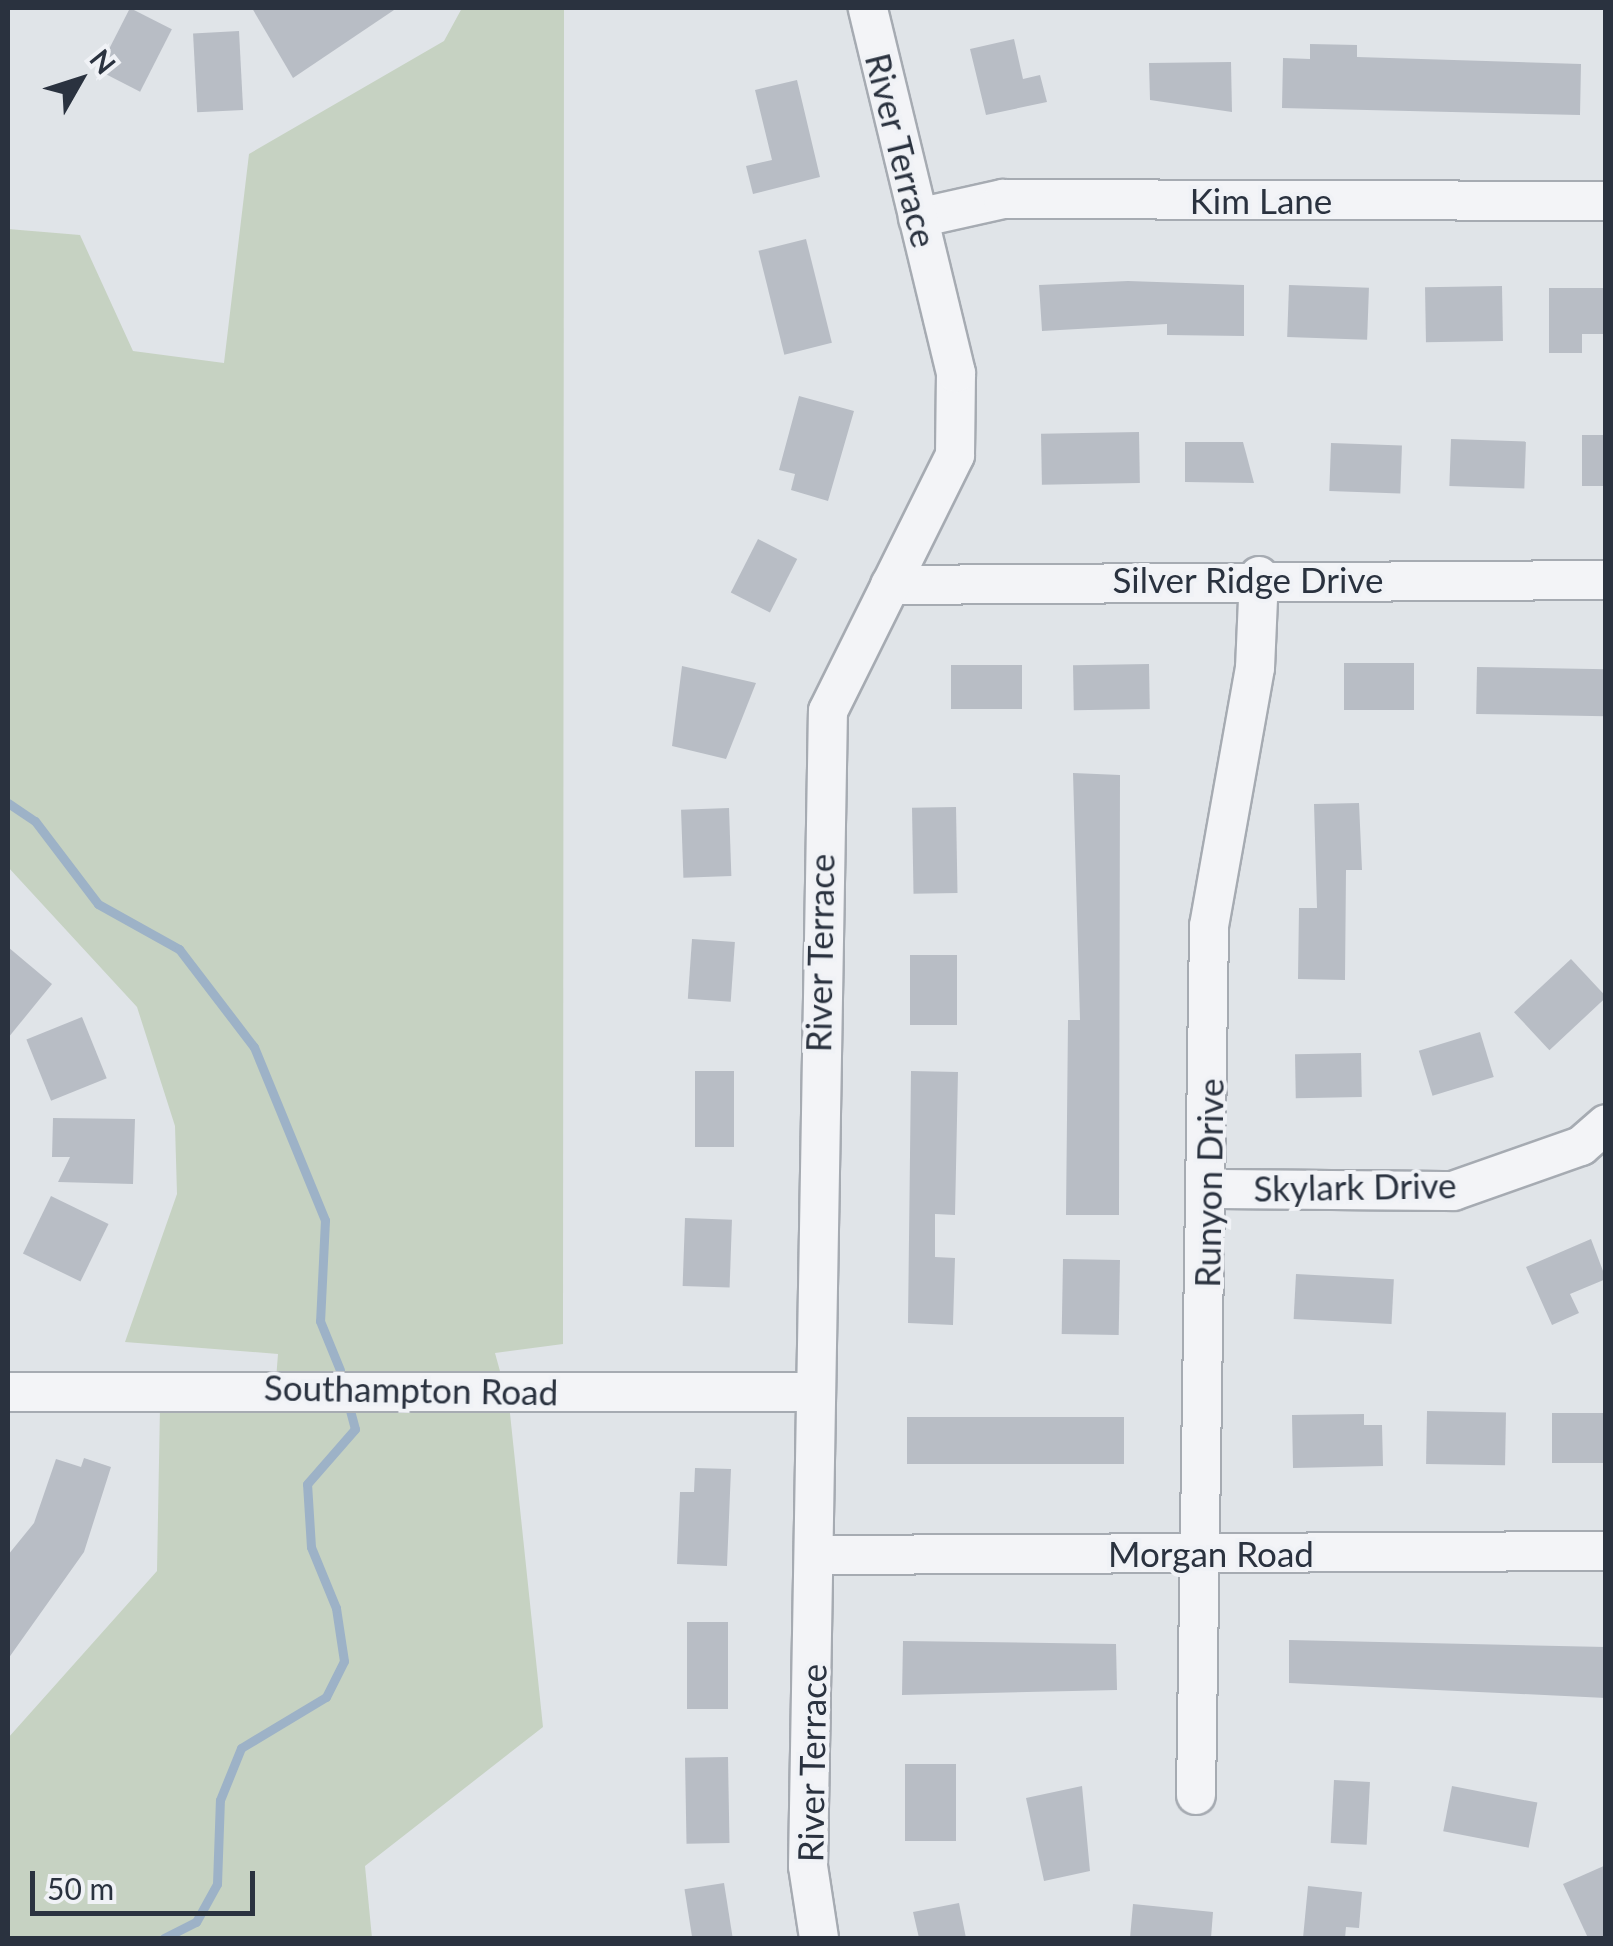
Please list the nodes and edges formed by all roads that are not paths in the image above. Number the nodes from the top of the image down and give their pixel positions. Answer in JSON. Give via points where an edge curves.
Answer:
{"nodes":[{"id":1,"x":868,"y":8,"type":"edge"},
{"id":2,"x":1606,"y":200,"type":"edge"},
{"id":3,"x":918,"y":218,"type":"junction"},
{"id":4,"x":1259,"y":576,"type":"junction"},
{"id":5,"x":1606,"y":580,"type":"edge"},
{"id":6,"x":890,"y":585,"type":"junction"},
{"id":7,"x":1606,"y":1124,"type":"edge"},
{"id":8,"x":1210,"y":1188,"type":"junction"},
{"id":9,"x":8,"y":1392,"type":"edge"},
{"id":10,"x":814,"y":1392,"type":"junction"},
{"id":11,"x":1606,"y":1551,"type":"edge"},
{"id":12,"x":1203,"y":1552,"type":"junction"},
{"id":13,"x":816,"y":1554,"type":"junction"},
{"id":14,"x":1196,"y":1796,"type":"dead end"},
{"id":15,"x":819,"y":1938,"type":"edge"}],
"edges":[{"from":1,"to":3,"type":"street","name":"River Terrace"},
{"from":2,"to":3,"type":"street","name":"Kim Lane","via":[[1003,199]]},
{"from":3,"to":6,"type":"street","name":"River Terrace","via":[[956,373],[955,454]]},
{"from":4,"to":5,"type":"street","name":"Silver Ridge Drive"},
{"from":4,"to":6,"type":"street","name":"Silver Ridge Drive"},
{"from":4,"to":8,"type":"street","name":"Runyon Drive","via":[[1255,668],[1209,926]]},
{"from":6,"to":10,"type":"street","name":"River Terrace","via":[[828,711]]},
{"from":7,"to":8,"type":"street","name":"Skylark Drive","via":[[1581,1146],[1453,1191]]},
{"from":8,"to":12,"type":"street","name":"Runyon Drive"},
{"from":9,"to":10,"type":"street","name":"Southampton Road"},
{"from":10,"to":13,"type":"street","name":"River Terrace"},
{"from":11,"to":12,"type":"street","name":"Morgan Road"},
{"from":12,"to":13,"type":"street","name":"Morgan Road"},
{"from":12,"to":14,"type":"street","name":"Runyon Drive"},
{"from":13,"to":15,"type":"street","name":"River Terrace","via":[[808,1866]]}]}
